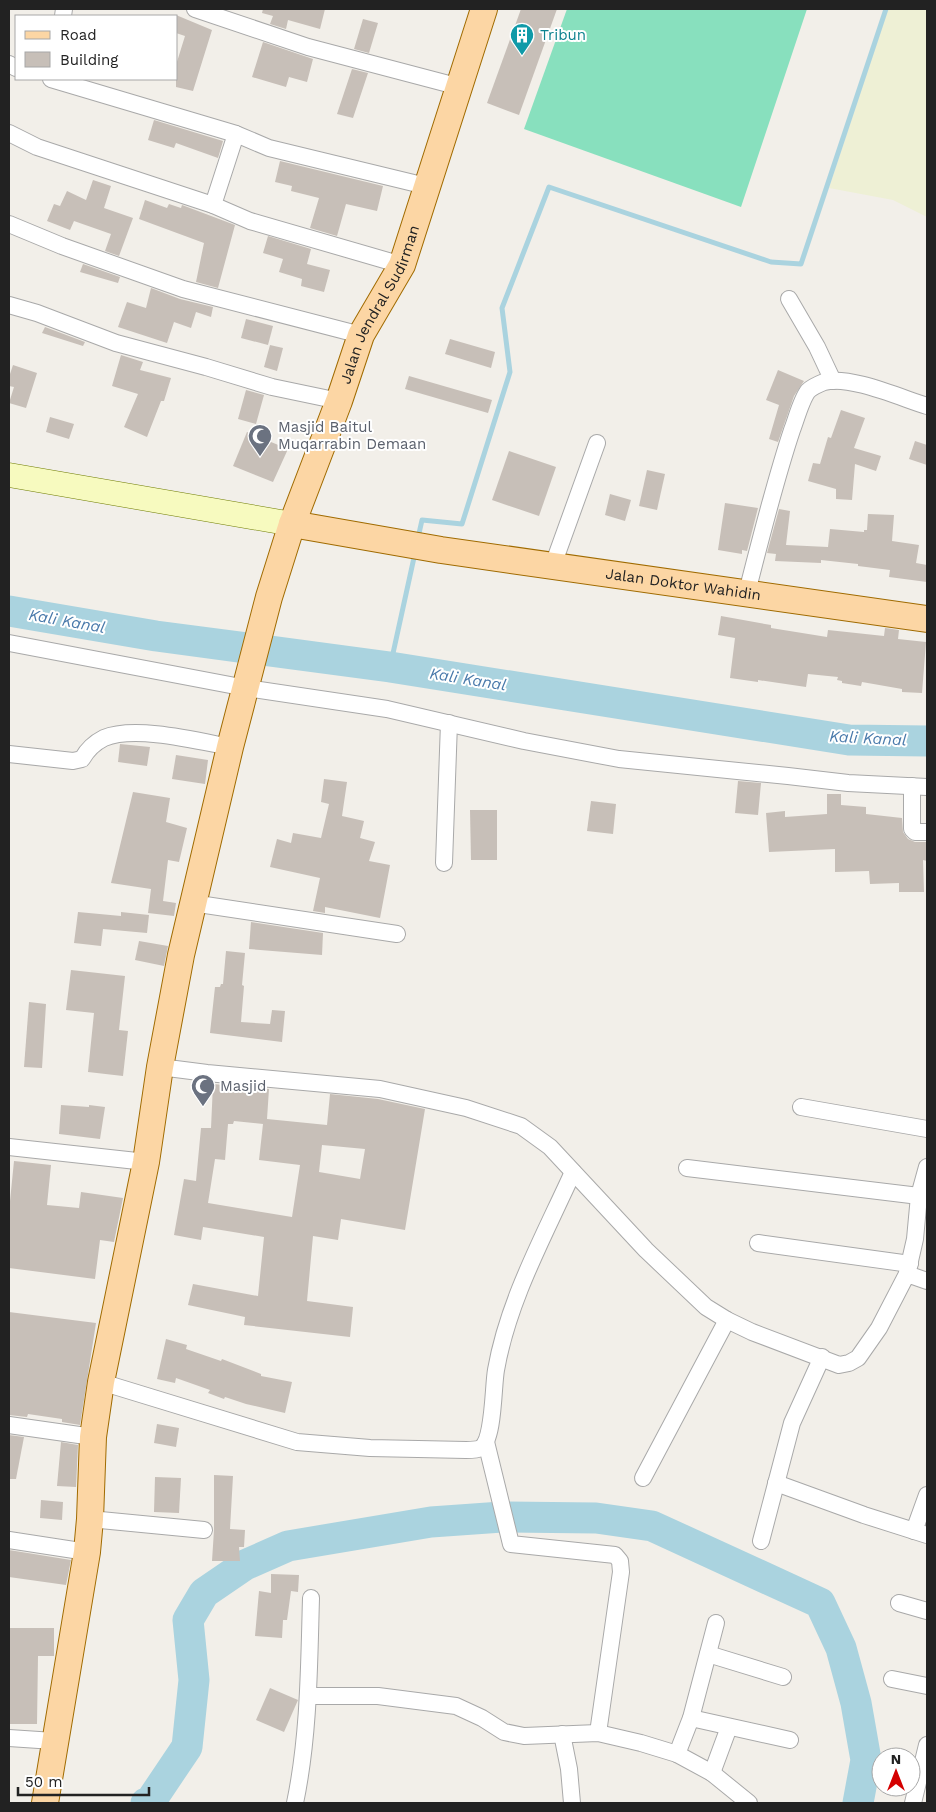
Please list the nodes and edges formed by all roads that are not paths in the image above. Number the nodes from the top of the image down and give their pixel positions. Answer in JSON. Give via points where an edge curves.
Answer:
{"nodes":[{"id":1,"x":195,"y":9,"type":"edge"},
{"id":2,"x":484,"y":9,"type":"edge"},
{"id":3,"x":54,"y":80,"type":"edge"},
{"id":4,"x":460,"y":87,"type":"junction"},
{"id":5,"x":9,"y":132,"type":"edge"},
{"id":6,"x":236,"y":134,"type":"junction"},
{"id":7,"x":426,"y":186,"type":"junction"},
{"id":8,"x":213,"y":204,"type":"junction"},
{"id":9,"x":9,"y":224,"type":"edge"},
{"id":10,"x":402,"y":265,"type":"junction"},
{"id":11,"x":789,"y":298,"type":"dead end"},
{"id":12,"x":9,"y":305,"type":"edge"},
{"id":13,"x":362,"y":335,"type":"junction"},
{"id":14,"x":833,"y":381,"type":"junction"},
{"id":15,"x":340,"y":401,"type":"junction"},
{"id":16,"x":927,"y":406,"type":"edge"},
{"id":17,"x":597,"y":443,"type":"dead end"},
{"id":18,"x":9,"y":475,"type":"edge"},
{"id":19,"x":292,"y":524,"type":"junction"},
{"id":20,"x":553,"y":565,"type":"junction"},
{"id":21,"x":747,"y":592,"type":"junction"},
{"id":22,"x":927,"y":619,"type":"edge"},
{"id":23,"x":9,"y":643,"type":"edge"},
{"id":24,"x":248,"y":680,"type":"junction"},
{"id":25,"x":449,"y":723,"type":"junction"},
{"id":26,"x":230,"y":748,"type":"junction"},
{"id":27,"x":9,"y":754,"type":"edge"},
{"id":28,"x":919,"y":787,"type":"edge"},
{"id":29,"x":927,"y":832,"type":"edge"},
{"id":30,"x":444,"y":863,"type":"dead end"},
{"id":31,"x":192,"y":903,"type":"junction"},
{"id":32,"x":397,"y":934,"type":"dead end"},
{"id":33,"x":160,"y":1067,"type":"junction"},
{"id":34,"x":801,"y":1107,"type":"dead end"},
{"id":35,"x":927,"y":1129,"type":"edge"},
{"id":36,"x":9,"y":1148,"type":"edge"},
{"id":37,"x":146,"y":1162,"type":"junction"},
{"id":38,"x":927,"y":1167,"type":"edge"},
{"id":39,"x":687,"y":1168,"type":"dead end"},
{"id":40,"x":573,"y":1172,"type":"junction"},
{"id":41,"x":919,"y":1196,"type":"junction"},
{"id":42,"x":758,"y":1243,"type":"dead end"},
{"id":43,"x":908,"y":1269,"type":"junction"},
{"id":44,"x":927,"y":1281,"type":"edge"},
{"id":45,"x":727,"y":1320,"type":"junction"},
{"id":46,"x":822,"y":1357,"type":"junction"},
{"id":47,"x":101,"y":1382,"type":"junction"},
{"id":48,"x":9,"y":1424,"type":"edge"},
{"id":49,"x":93,"y":1437,"type":"junction"},
{"id":50,"x":486,"y":1442,"type":"junction"},
{"id":51,"x":643,"y":1478,"type":"dead end"},
{"id":52,"x":776,"y":1483,"type":"junction"},
{"id":53,"x":927,"y":1495,"type":"edge"},
{"id":54,"x":90,"y":1519,"type":"junction"},
{"id":55,"x":204,"y":1530,"type":"dead end"},
{"id":56,"x":920,"y":1533,"type":"edge"},
{"id":57,"x":9,"y":1540,"type":"edge"},
{"id":58,"x":761,"y":1541,"type":"dead end"},
{"id":59,"x":87,"y":1552,"type":"junction"},
{"id":60,"x":311,"y":1598,"type":"dead end"},
{"id":61,"x":899,"y":1603,"type":"dead end"},
{"id":62,"x":927,"y":1612,"type":"edge"},
{"id":63,"x":716,"y":1623,"type":"dead end"},
{"id":64,"x":708,"y":1654,"type":"junction"},
{"id":65,"x":784,"y":1677,"type":"dead end"},
{"id":66,"x":892,"y":1679,"type":"dead end"},
{"id":67,"x":927,"y":1686,"type":"edge"},
{"id":68,"x":308,"y":1696,"type":"junction"},
{"id":69,"x":691,"y":1718,"type":"junction"},
{"id":70,"x":729,"y":1727,"type":"junction"},
{"id":71,"x":598,"y":1733,"type":"junction"},
{"id":72,"x":562,"y":1734,"type":"junction"},
{"id":73,"x":9,"y":1738,"type":"edge"},
{"id":74,"x":790,"y":1740,"type":"dead end"},
{"id":75,"x":54,"y":1741,"type":"junction"},
{"id":76,"x":927,"y":1745,"type":"edge"},
{"id":77,"x":677,"y":1754,"type":"junction"},
{"id":78,"x":712,"y":1773,"type":"junction"},
{"id":79,"x":46,"y":1797,"type":"edge"},
{"id":80,"x":295,"y":1803,"type":"edge"},
{"id":81,"x":572,"y":1803,"type":"edge"},
{"id":82,"x":749,"y":1803,"type":"edge"},
{"id":83,"x":913,"y":1803,"type":"edge"}],
"edges":[{"from":1,"to":4,"type":"street","via":[[308,47]]},
{"from":2,"to":4,"type":"main road","name":"Jalan Jendral Sudirman"},
{"from":3,"to":6,"type":"street"},
{"from":4,"to":7,"type":"main road","name":"Jalan Jendral Sudirman"},
{"from":5,"to":8,"type":"street","via":[[37,147]]},
{"from":6,"to":7,"type":"street","via":[[269,148]]},
{"from":6,"to":8,"type":"street"},
{"from":7,"to":10,"type":"main road","name":"Jalan Jendral Sudirman"},
{"from":8,"to":10,"type":"street","via":[[250,221]]},
{"from":9,"to":13,"type":"street","via":[[183,289]]},
{"from":10,"to":13,"type":"main road","name":"Jalan Jendral Sudirman"},
{"from":11,"to":14,"type":"street"},
{"from":12,"to":15,"type":"street","via":[[116,343],[272,387]]},
{"from":13,"to":15,"type":"main road","name":"Jalan Jendral Sudirman"},
{"from":14,"to":16,"type":"street","via":[[856,383]]},
{"from":14,"to":21,"type":"street","via":[[816,385],[808,392],[798,412],[776,479]]},
{"from":15,"to":19,"type":"main road","name":"Jalan Jendral Sudirman"},
{"from":17,"to":20,"type":"street"},
{"from":18,"to":19,"type":"main road"},
{"from":19,"to":20,"type":"main road","name":"Jalan Doktor Wahidin","via":[[441,550]]},
{"from":19,"to":24,"type":"main road","name":"Jalan Jendral Sudirman"},
{"from":20,"to":21,"type":"main road","name":"Jalan Doktor Wahidin"},
{"from":21,"to":22,"type":"main road","name":"Jalan Doktor Wahidin"},
{"from":23,"to":24,"type":"street"},
{"from":24,"to":25,"type":"street"},
{"from":24,"to":26,"type":"main road","name":"Jalan Jendral Sudirman"},
{"from":25,"to":28,"type":"street","via":[[619,759],[848,784]]},
{"from":25,"to":30,"type":"street"},
{"from":26,"to":27,"type":"street","via":[[152,734],[119,734],[104,738],[89,748],[82,759],[73,761]]},
{"from":26,"to":31,"type":"main road","name":"Jalan Jendral Sudirman"},
{"from":28,"to":29,"type":"street","via":[[912,829]]},
{"from":31,"to":32,"type":"street"},
{"from":31,"to":33,"type":"main road","name":"Jalan Jendral Sudirman"},
{"from":33,"to":37,"type":"main road","name":"Jalan Jendral Sudirman"},
{"from":33,"to":40,"type":"street","via":[[380,1089],[466,1108],[521,1126],[550,1146]]},
{"from":34,"to":35,"type":"street"},
{"from":36,"to":37,"type":"street"},
{"from":37,"to":47,"type":"main road","name":"Jalan Jendral Sudirman"},
{"from":38,"to":41,"type":"street"},
{"from":39,"to":41,"type":"street"},
{"from":40,"to":45,"type":"street","via":[[646,1250],[706,1307]]},
{"from":40,"to":50,"type":"street","via":[[509,1316],[496,1370]]},
{"from":41,"to":43,"type":"street"},
{"from":42,"to":43,"type":"street"},
{"from":43,"to":44,"type":"street"},
{"from":43,"to":46,"type":"street","via":[[879,1328],[858,1358],[849,1364],[839,1365]]},
{"from":45,"to":46,"type":"street"},
{"from":45,"to":51,"type":"street"},
{"from":46,"to":52,"type":"street","via":[[792,1423]]},
{"from":47,"to":49,"type":"main road","name":"Jalan Jendral Sudirman"},
{"from":47,"to":50,"type":"street","via":[[297,1442],[370,1448],[466,1450],[480,1448]]},
{"from":48,"to":49,"type":"street"},
{"from":49,"to":54,"type":"main road","name":"Jalan Jendral Sudirman"},
{"from":50,"to":71,"type":"street","via":[[511,1544],[615,1555],[620,1561]]},
{"from":52,"to":56,"type":"street"},
{"from":52,"to":58,"type":"street"},
{"from":53,"to":56,"type":"street"},
{"from":54,"to":55,"type":"street"},
{"from":54,"to":59,"type":"main road","name":"Jalan Jendral Sudirman"},
{"from":57,"to":59,"type":"street"},
{"from":59,"to":75,"type":"main road","name":"Jalan Jendral Sudirman"},
{"from":60,"to":68,"type":"street"},
{"from":61,"to":62,"type":"street"},
{"from":63,"to":64,"type":"street"},
{"from":64,"to":65,"type":"street"},
{"from":64,"to":69,"type":"street"},
{"from":66,"to":67,"type":"street"},
{"from":68,"to":72,"type":"street","via":[[378,1696],[456,1706],[504,1732],[524,1736]]},
{"from":68,"to":80,"type":"street"},
{"from":69,"to":70,"type":"street"},
{"from":69,"to":77,"type":"street"},
{"from":70,"to":74,"type":"street"},
{"from":70,"to":78,"type":"street"},
{"from":71,"to":72,"type":"street"},
{"from":71,"to":77,"type":"street"},
{"from":72,"to":81,"type":"street"},
{"from":73,"to":75,"type":"street"},
{"from":75,"to":79,"type":"main road","name":"Jalan Jendral Sudirman"},
{"from":76,"to":83,"type":"street"},
{"from":77,"to":78,"type":"street"},
{"from":78,"to":82,"type":"street"}]}
